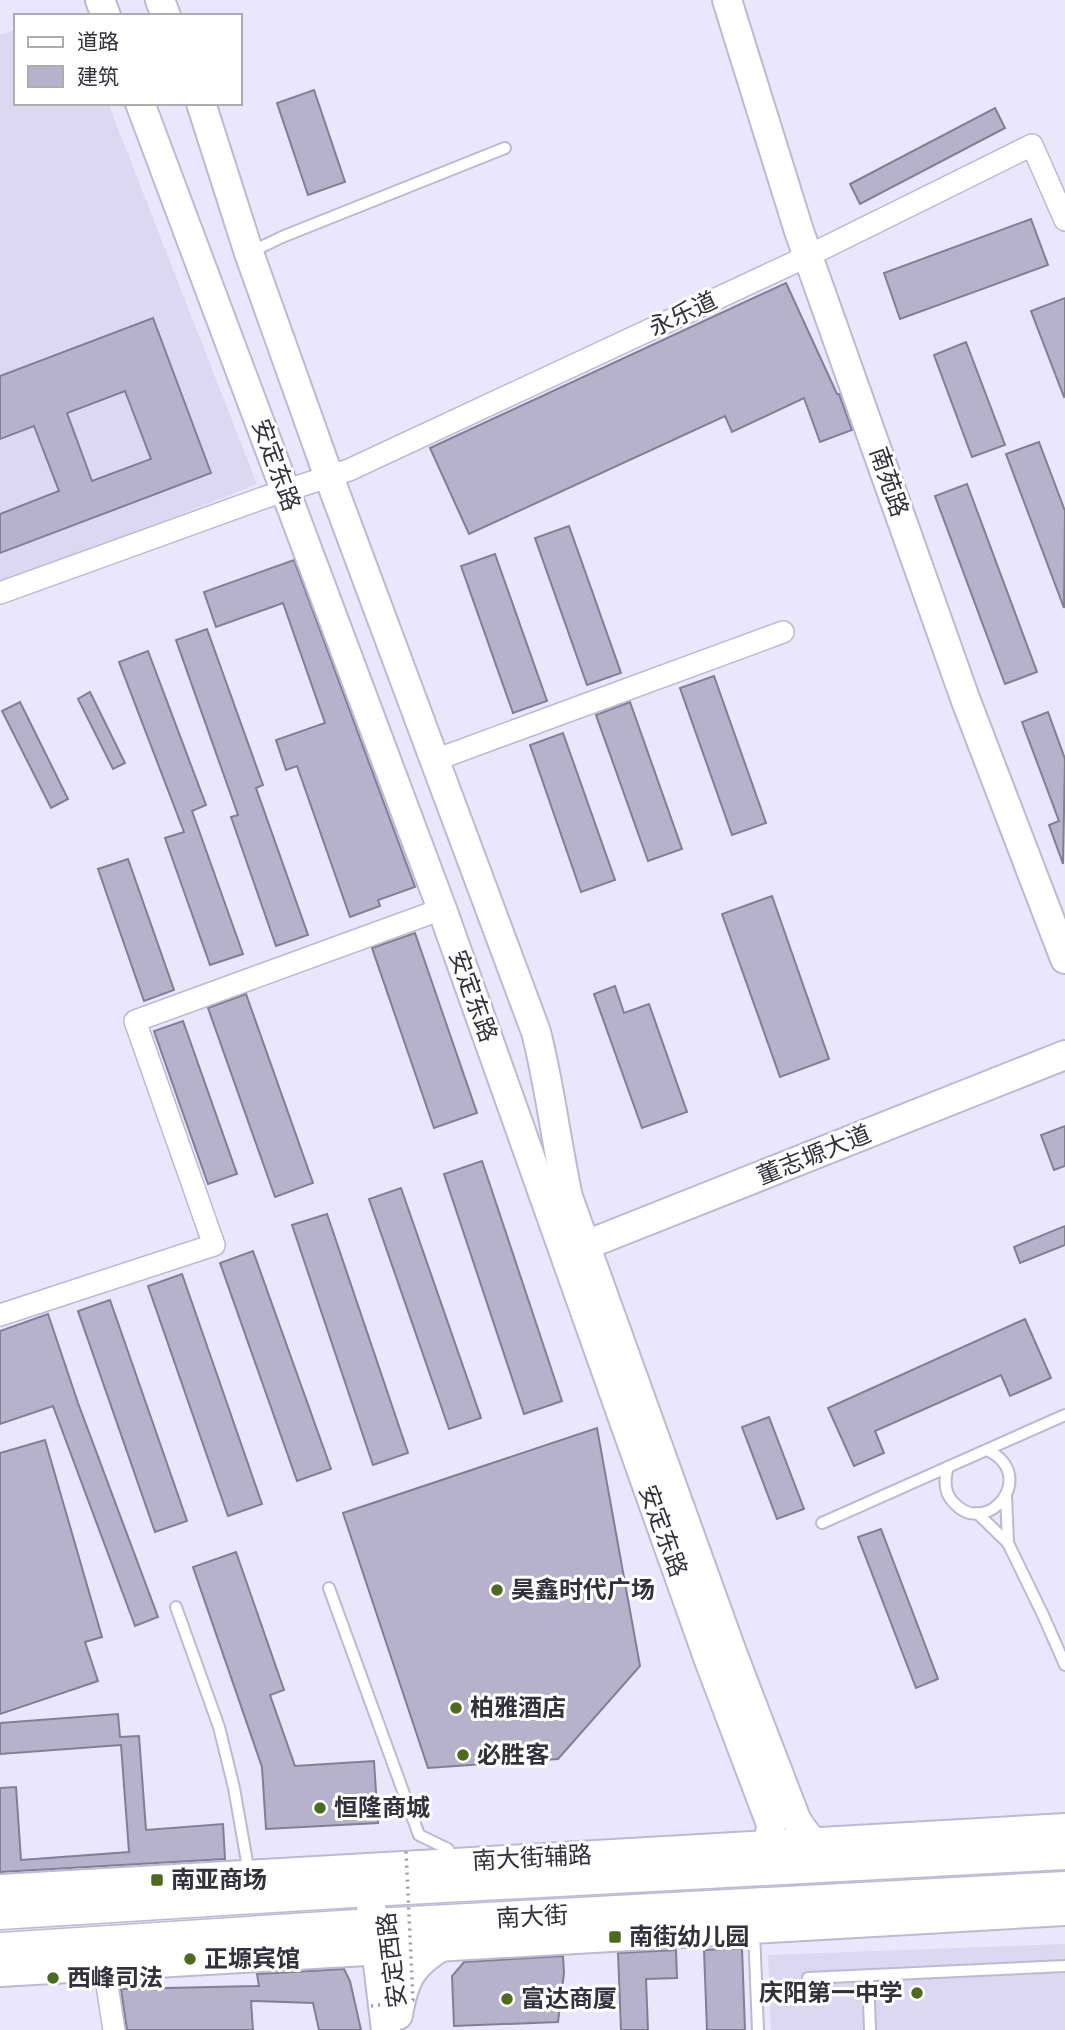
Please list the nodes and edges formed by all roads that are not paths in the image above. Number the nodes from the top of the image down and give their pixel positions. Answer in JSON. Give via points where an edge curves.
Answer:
{"nodes":[{"id":1,"x":727,"y":0,"type":"edge"},
{"id":2,"x":734,"y":0,"type":"edge"},
{"id":3,"x":141,"y":105,"type":"edge"},
{"id":4,"x":202,"y":105,"type":"edge"},
{"id":5,"x":505,"y":148,"type":"dead end"},
{"id":6,"x":1064,"y":214,"type":"edge"},
{"id":7,"x":248,"y":253,"type":"junction"},
{"id":8,"x":811,"y":254,"type":"junction"},
{"id":9,"x":329,"y":476,"type":"junction"},
{"id":10,"x":274,"y":495,"type":"junction"},
{"id":11,"x":0,"y":593,"type":"edge"},
{"id":12,"x":783,"y":632,"type":"dead end"},
{"id":13,"x":435,"y":760,"type":"junction"},
{"id":14,"x":442,"y":909,"type":"junction"},
{"id":15,"x":1065,"y":937,"type":"edge"},
{"id":16,"x":1065,"y":959,"type":"edge"},
{"id":17,"x":1065,"y":1055,"type":"edge"},
{"id":18,"x":1065,"y":1066,"type":"edge"},
{"id":19,"x":576,"y":1254,"type":"junction"},
{"id":20,"x":0,"y":1315,"type":"edge"},
{"id":21,"x":1065,"y":1415,"type":"edge"},
{"id":22,"x":987,"y":1450,"type":"junction"},
{"id":23,"x":948,"y":1467,"type":"junction"},
{"id":24,"x":1006,"y":1495,"type":"junction"},
{"id":25,"x":977,"y":1513,"type":"junction"},
{"id":26,"x":822,"y":1523,"type":"dead end"},
{"id":27,"x":1008,"y":1543,"type":"junction"},
{"id":28,"x":329,"y":1588,"type":"dead end"},
{"id":29,"x":176,"y":1607,"type":"dead end"},
{"id":30,"x":1065,"y":1665,"type":"edge"},
{"id":31,"x":1065,"y":1828,"type":"edge"},
{"id":32,"x":812,"y":1842,"type":"junction"},
{"id":33,"x":767,"y":1845,"type":"junction"},
{"id":34,"x":1065,"y":1853,"type":"edge"},
{"id":35,"x":444,"y":1863,"type":"junction"},
{"id":36,"x":850,"y":1866,"type":"junction"},
{"id":37,"x":724,"y":1872,"type":"junction"},
{"id":38,"x":250,"y":1886,"type":"junction"},
{"id":39,"x":1065,"y":1888,"type":"edge"},
{"id":40,"x":0,"y":1889,"type":"edge"},
{"id":41,"x":376,"y":1890,"type":"junction"},
{"id":42,"x":1065,"y":1911,"type":"edge"},
{"id":43,"x":0,"y":1913,"type":"edge"},
{"id":44,"x":500,"y":1919,"type":"junction"},
{"id":45,"x":754,"y":1930,"type":"junction"},
{"id":46,"x":382,"y":1937,"type":"junction"},
{"id":47,"x":440,"y":1947,"type":"junction"},
{"id":48,"x":0,"y":1949,"type":"edge"},
{"id":49,"x":102,"y":1954,"type":"junction"},
{"id":50,"x":1065,"y":1966,"type":"edge"},
{"id":51,"x":0,"y":1972,"type":"edge"},
{"id":52,"x":868,"y":1975,"type":"junction"},
{"id":53,"x":808,"y":1978,"type":"dead end"},
{"id":54,"x":389,"y":2020,"type":"edge"},
{"id":55,"x":114,"y":2030,"type":"edge"},
{"id":56,"x":758,"y":2030,"type":"edge"},
{"id":57,"x":870,"y":2030,"type":"edge"}],
"edges":[{"from":1,"to":8,"type":"street","name":"南苑路"},
{"from":2,"to":8,"type":"street","name":"南苑路"},
{"from":3,"to":10,"type":"street","name":"安定东路"},
{"from":4,"to":7,"type":"street","name":"安定东路"},
{"from":5,"to":7,"type":"lane"},
{"from":6,"to":8,"type":"street","name":"永乐道","via":[[1032,145]]},
{"from":7,"to":9,"type":"street","name":"安定东路"},
{"from":8,"to":9,"type":"street","name":"永乐道"},
{"from":8,"to":15,"type":"street","name":"南苑路"},
{"from":8,"to":16,"type":"street","name":"南苑路","via":[[966,701]]},
{"from":9,"to":10,"type":"street","name":"永乐道"},
{"from":9,"to":13,"type":"street","name":"安定东路"},
{"from":10,"to":11,"type":"street","name":"永乐道"},
{"from":10,"to":14,"type":"street","name":"安定东路"},
{"from":12,"to":13,"type":"street"},
{"from":13,"to":19,"type":"street","name":"安定东路","via":[[536,1032],[552,1100]]},
{"from":14,"to":19,"type":"street","name":"安定东路"},
{"from":14,"to":20,"type":"street","via":[[135,1021],[214,1245]]},
{"from":17,"to":19,"type":"street","name":"董志塬大道"},
{"from":18,"to":19,"type":"street","name":"董志塬大道"},
{"from":19,"to":32,"type":"street","name":"安定东路","via":[[796,1819]]},
{"from":19,"to":33,"type":"street","name":"安定东路","via":[[710,1663],[771,1824]]},
{"from":21,"to":22,"type":"lane"},
{"from":22,"to":23,"type":"lane"},
{"from":22,"to":24,"type":"lane","via":[[1007,1468]]},
{"from":23,"to":25,"type":"lane","via":[[947,1494],[959,1508]]},
{"from":23,"to":26,"type":"lane"},
{"from":24,"to":25,"type":"lane","via":[[994,1508]]},
{"from":24,"to":27,"type":"lane"},
{"from":25,"to":27,"type":"lane"},
{"from":27,"to":30,"type":"lane"},
{"from":28,"to":35,"type":"lane","via":[[419,1835],[448,1849]]},
{"from":29,"to":38,"type":"lane","via":[[219,1727]]},
{"from":31,"to":32,"type":"street","name":"南大街辅路"},
{"from":32,"to":33,"type":"street","name":"南大街辅路"},
{"from":32,"to":36,"type":"street","name":"安定东路"},
{"from":33,"to":35,"type":"street","name":"南大街辅路"},
{"from":33,"to":37,"type":"street","via":[[754,1858]]},
{"from":34,"to":36,"type":"main road","name":"南大街"},
{"from":35,"to":38,"type":"street","name":"南大街辅路"},
{"from":36,"to":37,"type":"main road","name":"南大街"},
{"from":37,"to":41,"type":"main road","name":"南大街"},
{"from":38,"to":40,"type":"street","name":"南大街辅路"},
{"from":38,"to":41,"type":"main road","name":"南大街"},
{"from":38,"to":43,"type":"main road","name":"南大街"},
{"from":39,"to":44,"type":"main road","name":"南大街"},
{"from":41,"to":46,"type":"street","name":"安定西路"},
{"from":42,"to":45,"type":"street"},
{"from":44,"to":46,"type":"main road","name":"南大街"},
{"from":44,"to":47,"type":"street"},
{"from":45,"to":47,"type":"street"},
{"from":45,"to":56,"type":"lane"},
{"from":46,"to":47,"type":"street"},
{"from":46,"to":49,"type":"main road","name":"南大街"},
{"from":46,"to":54,"type":"street","name":"安定西路"},
{"from":47,"to":54,"type":"street","via":[[406,1979]]},
{"from":48,"to":49,"type":"main road","name":"南大街"},
{"from":49,"to":51,"type":"street"},
{"from":49,"to":55,"type":"street"},
{"from":50,"to":52,"type":"lane"},
{"from":52,"to":53,"type":"lane"},
{"from":52,"to":57,"type":"lane"}]}
